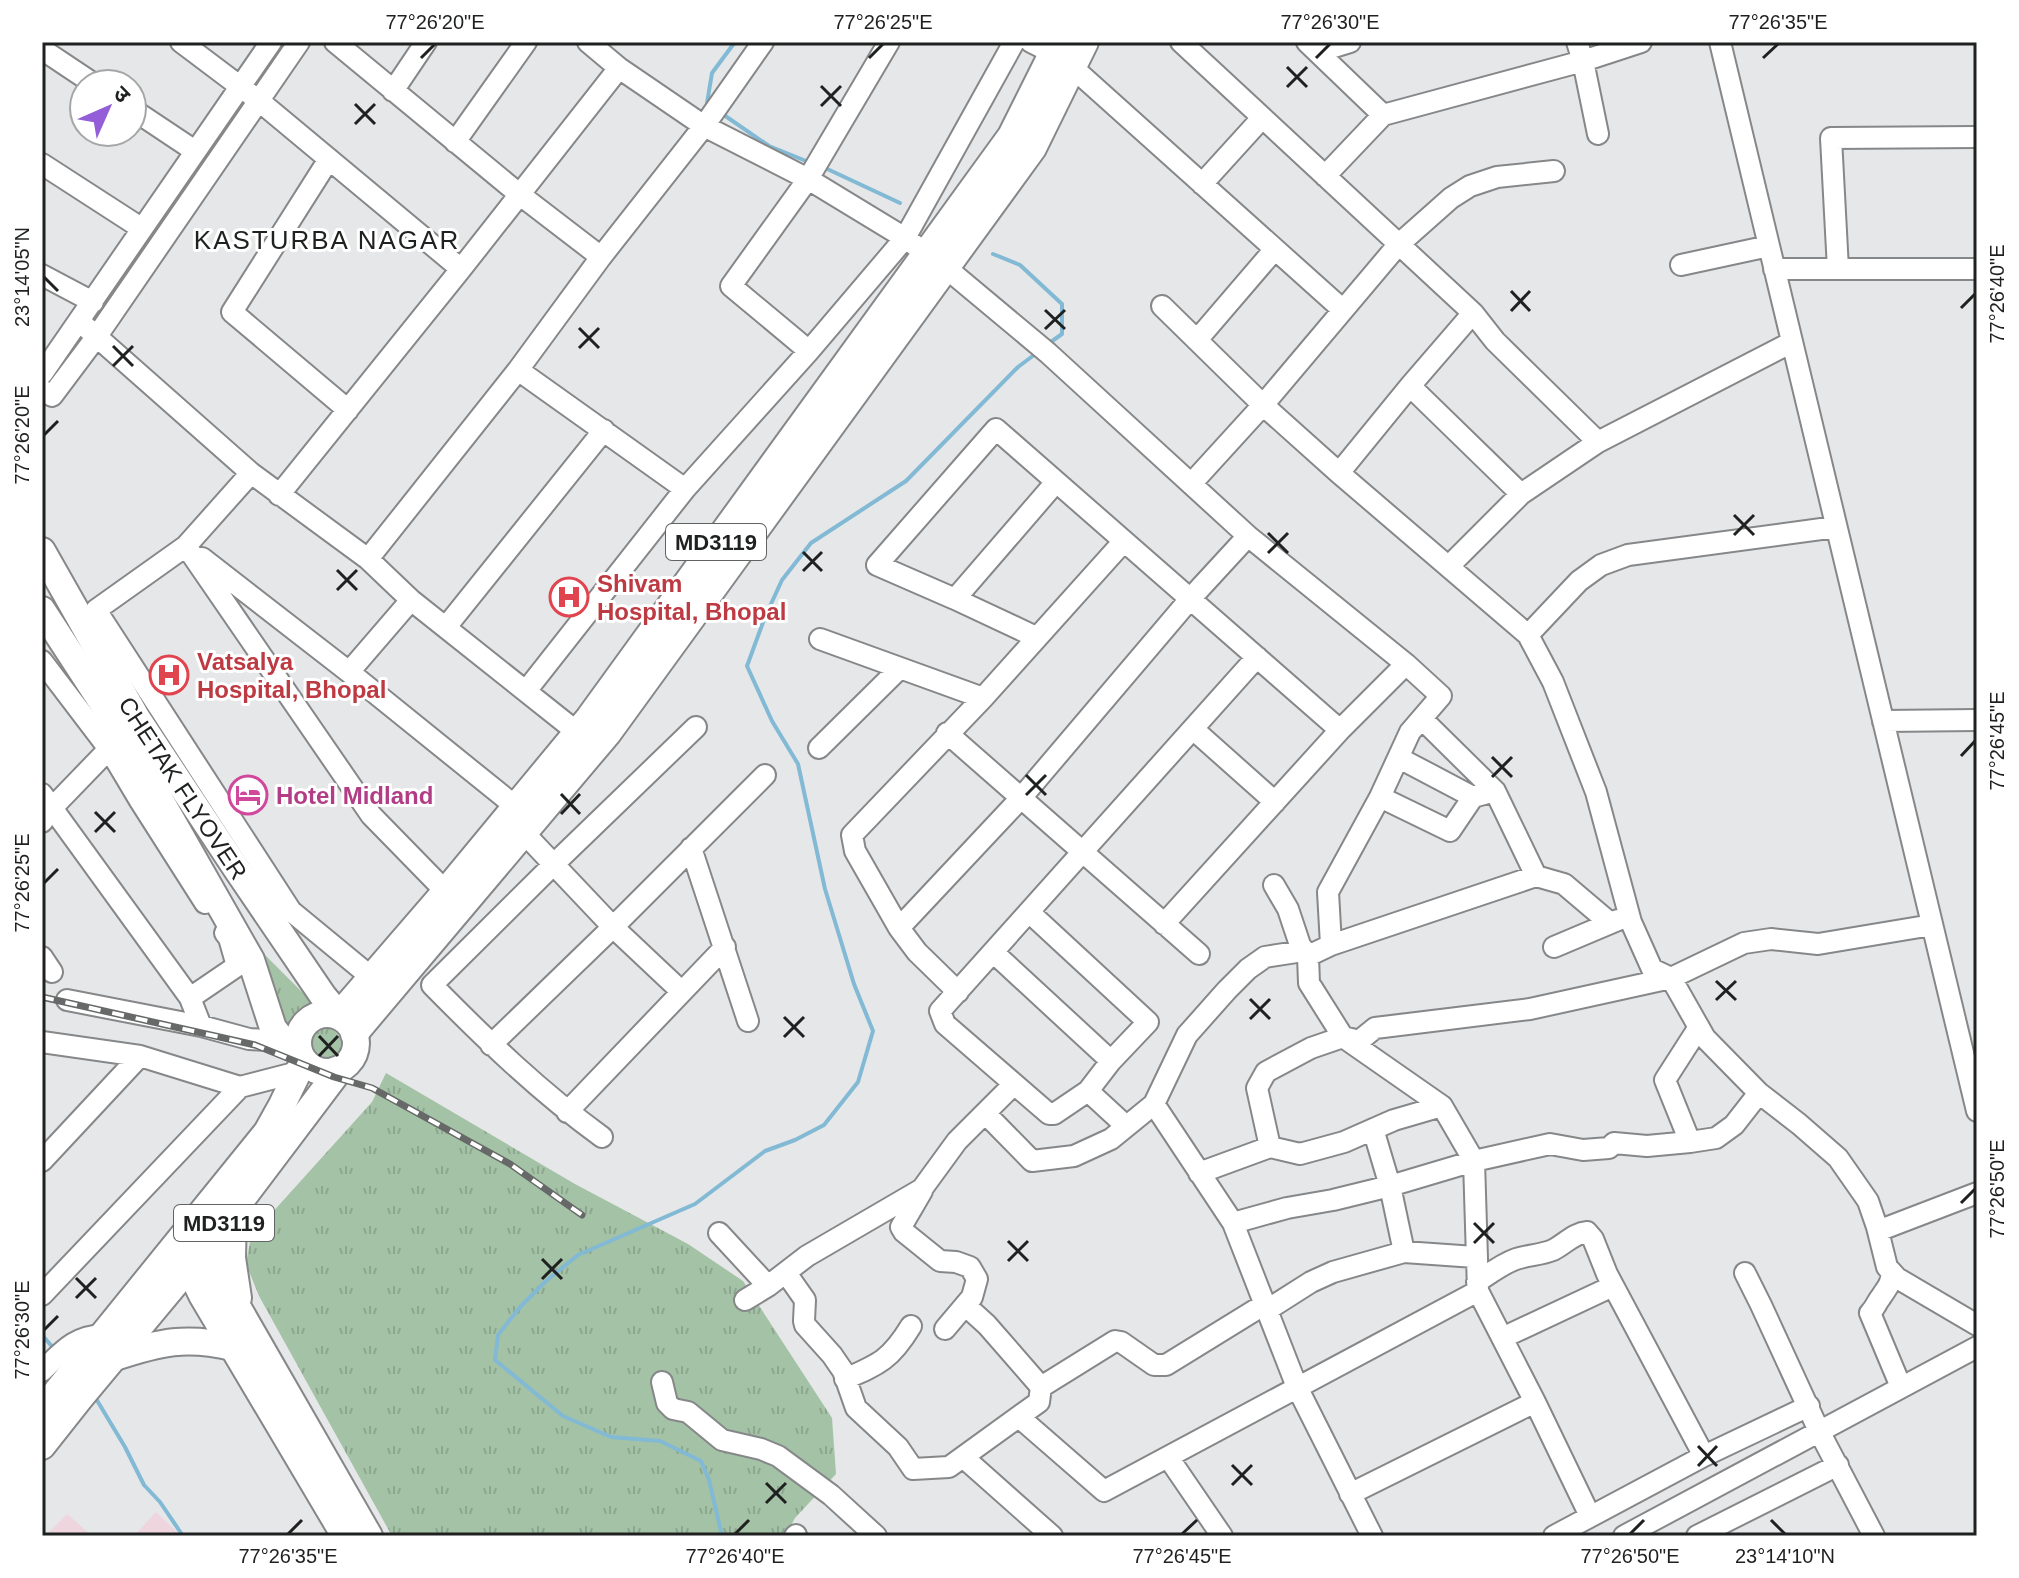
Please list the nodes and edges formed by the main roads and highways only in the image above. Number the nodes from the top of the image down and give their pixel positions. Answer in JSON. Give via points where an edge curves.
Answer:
{"nodes":[{"id":1,"x":1085,"y":42,"type":"edge"},
{"id":2,"x":1054,"y":51,"type":"edge"},
{"id":3,"x":42,"y":551,"type":"edge"},
{"id":4,"x":42,"y":610,"type":"edge"},
{"id":5,"x":122,"y":733,"type":"junction"},
{"id":6,"x":587,"y":739,"type":"junction"},
{"id":7,"x":453,"y":899,"type":"junction"},
{"id":8,"x":380,"y":985,"type":"junction"},
{"id":9,"x":346,"y":1024,"type":"junction"},
{"id":10,"x":296,"y":1057,"type":"junction"},
{"id":11,"x":336,"y":1070,"type":"junction"},
{"id":12,"x":233,"y":1211,"type":"junction"},
{"id":13,"x":188,"y":1249,"type":"junction"},
{"id":14,"x":242,"y":1316,"type":"junction"},
{"id":15,"x":233,"y":1347,"type":"junction"},
{"id":16,"x":79,"y":1365,"type":"edge"},
{"id":17,"x":42,"y":1410,"type":"edge"},
{"id":18,"x":42,"y":1446,"type":"edge"},
{"id":19,"x":345,"y":1536,"type":"edge"},
{"id":20,"x":369,"y":1536,"type":"edge"}],
"edges":[{"from":1,"to":2,"type":"main road","number":"MD3119"},
{"from":2,"to":6,"type":"main road","number":"MD3119","via":[[1033,148],[925,253]]},
{"from":3,"to":5,"type":"main road","name":"CHETAK FLYOVER"},
{"from":4,"to":5,"type":"main road","name":"CHETAK FLYOVER"},
{"from":5,"to":9,"type":"main road","name":"CHETAK FLYOVER","via":[[263,909]]},
{"from":5,"to":10,"type":"main road","name":"CHETAK FLYOVER","via":[[251,960],[273,1028]]},
{"from":6,"to":7,"type":"main road","number":"MD3119","via":[[524,833]]},
{"from":6,"to":7,"type":"main road","number":"MD3119","via":[[515,806]]},
{"from":7,"to":8,"type":"main road","number":"MD3119"},
{"from":7,"to":8,"type":"main road","number":"MD3119","via":[[410,967]]},
{"from":8,"to":9,"type":"main road","number":"MD3119"},
{"from":9,"to":10,"type":"main road","via":[[317,1015],[301,1030]]},
{"from":9,"to":11,"type":"main road","via":[[355,1045],[353,1056]]},
{"from":10,"to":11,"type":"main road","via":[[314,1069]]},
{"from":10,"to":13,"type":"main road","number":"MD3119","via":[[282,1105],[267,1132]]},
{"from":11,"to":12,"type":"main road","number":"MD3119"},
{"from":12,"to":13,"type":"main road","number":"MD3119"},
{"from":12,"to":14,"type":"main road","via":[[232,1258]]},
{"from":13,"to":14,"type":"main road"},
{"from":13,"to":15,"type":"main road","via":[[202,1295]]},
{"from":13,"to":16,"type":"main road","number":"MD3119"},
{"from":14,"to":20,"type":"main road"},
{"from":15,"to":16,"type":"main road","via":[[170,1341]]},
{"from":15,"to":19,"type":"main road"},
{"from":16,"to":17,"type":"main road","number":"MD3119"},
{"from":16,"to":18,"type":"main road","number":"MD3119"}]}
